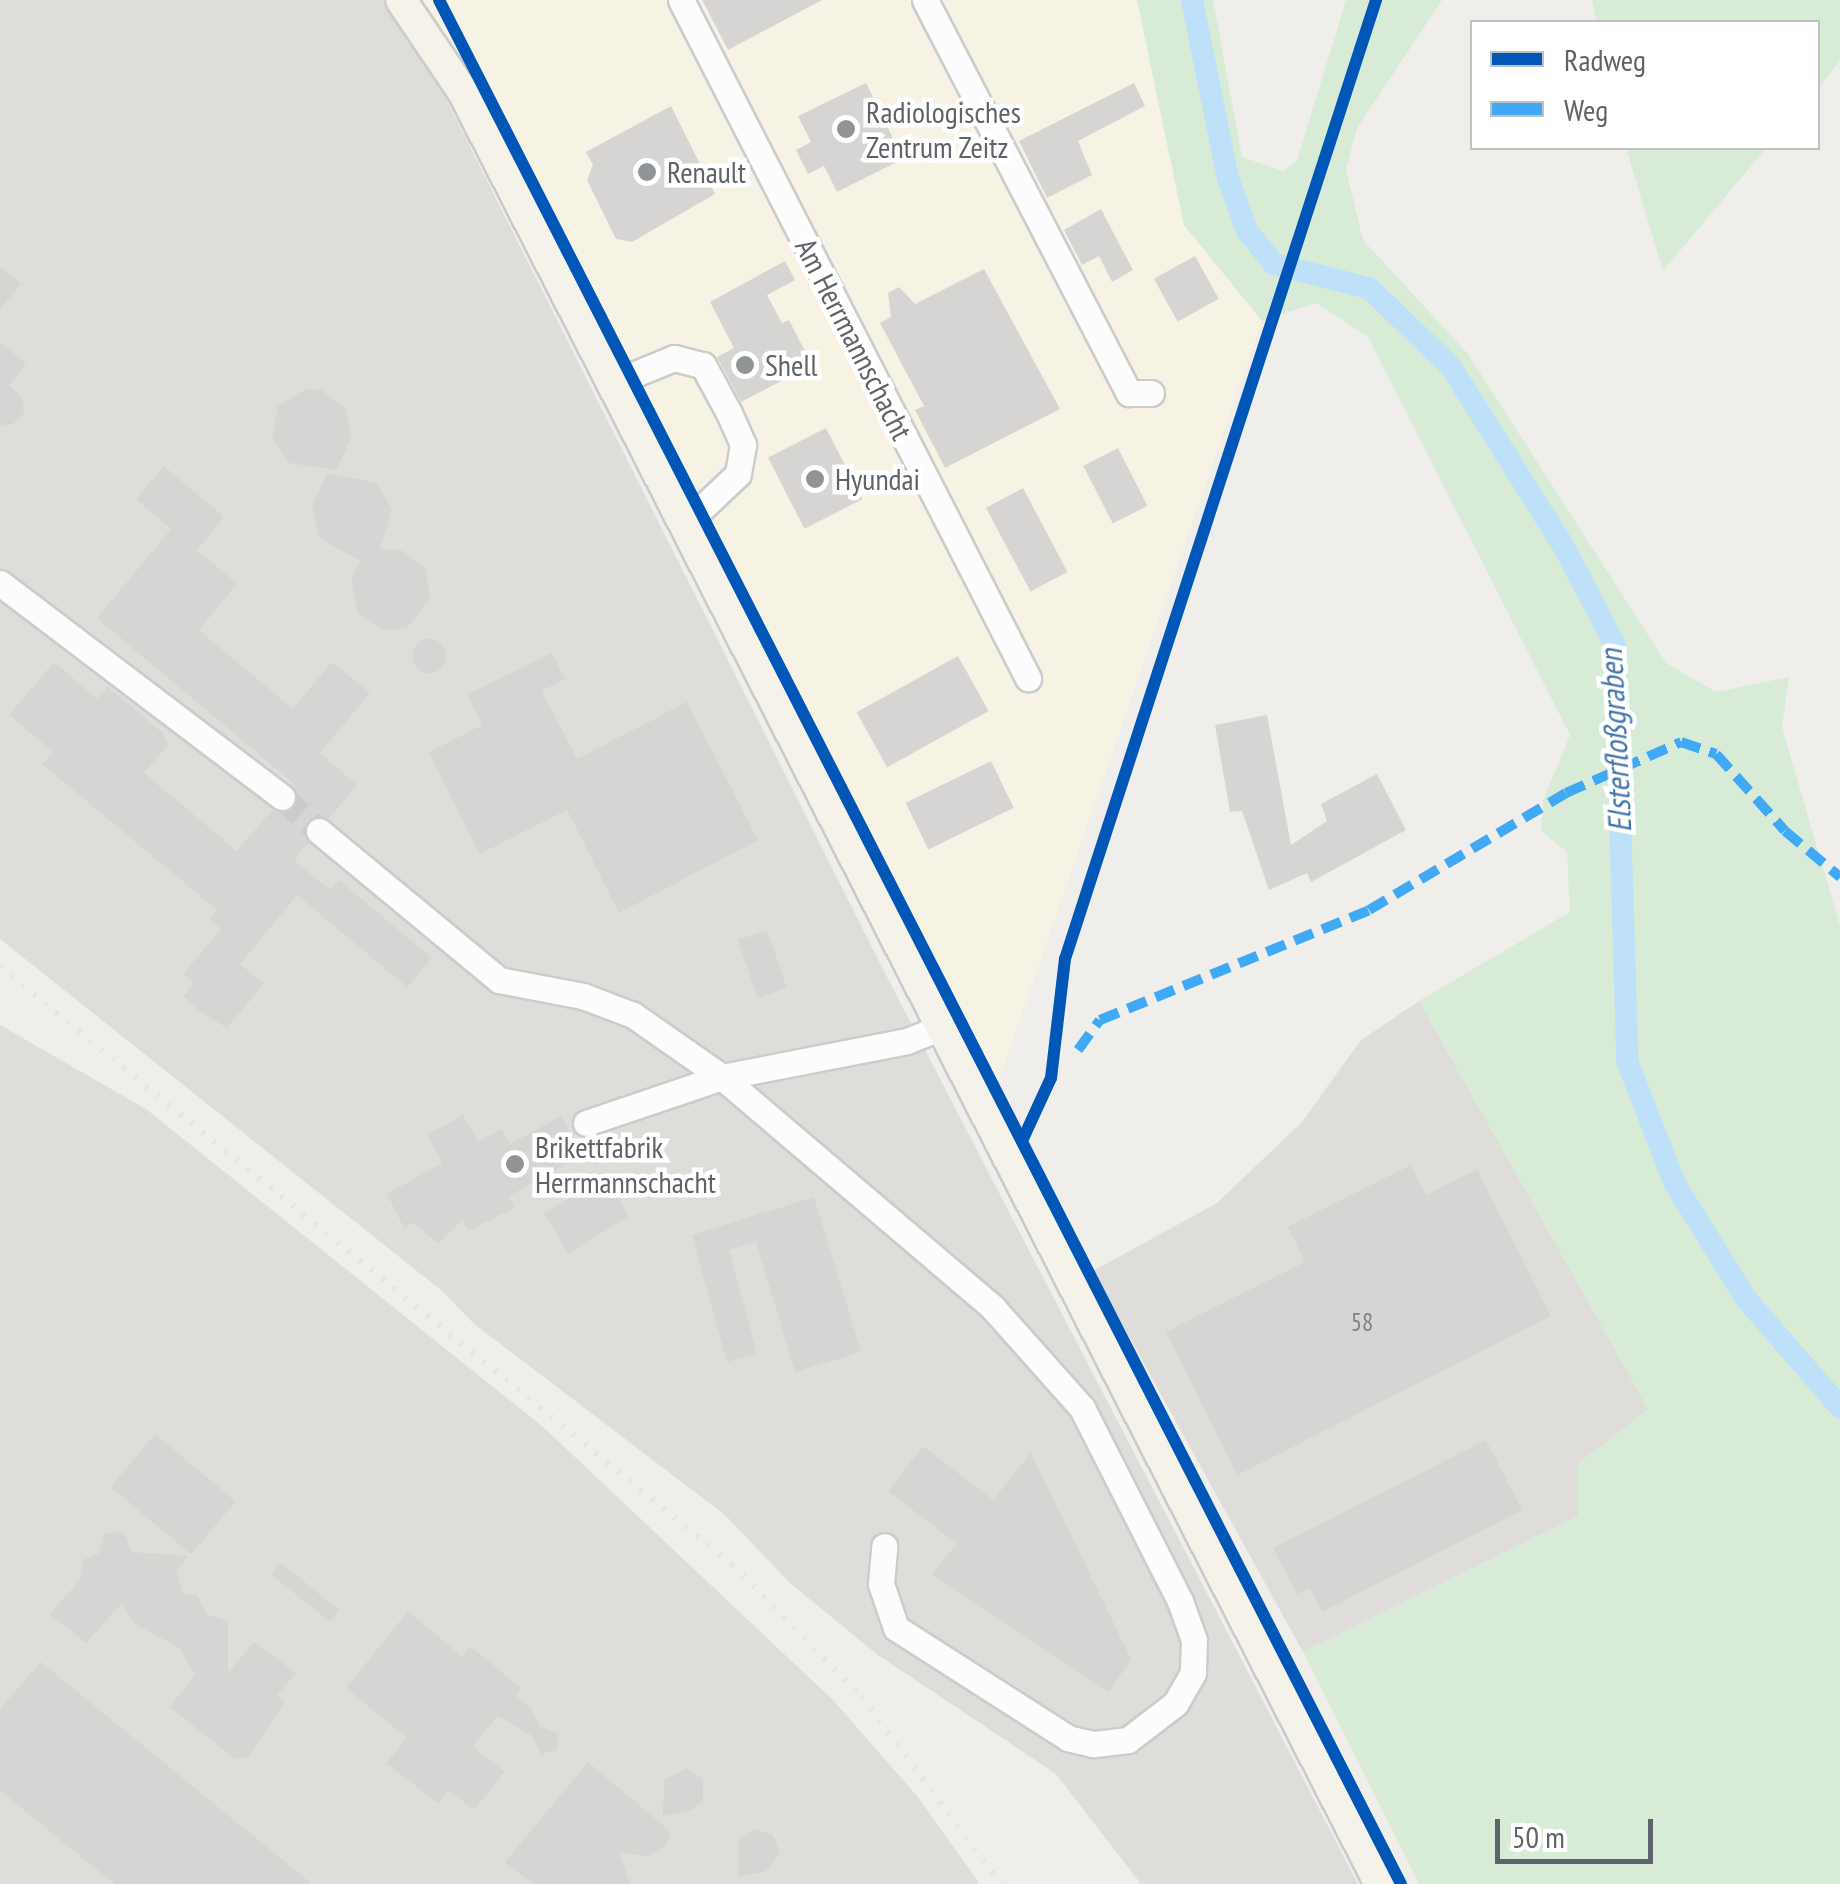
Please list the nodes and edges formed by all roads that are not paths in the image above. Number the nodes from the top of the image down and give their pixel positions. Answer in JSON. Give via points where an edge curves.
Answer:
{"nodes":[{"id":1,"x":401,"y":0,"type":"edge"},
{"id":2,"x":681,"y":0,"type":"edge"},
{"id":3,"x":925,"y":0,"type":"edge"},
{"id":4,"x":613,"y":383,"type":"junction"},
{"id":5,"x":1152,"y":394,"type":"dead end"},
{"id":6,"x":684,"y":524,"type":"junction"},
{"id":7,"x":0,"y":583,"type":"edge"},
{"id":8,"x":1028,"y":678,"type":"dead end"},
{"id":9,"x":282,"y":798,"type":"tunnel mouth"},
{"id":10,"x":319,"y":830,"type":"tunnel mouth"},
{"id":11,"x":941,"y":1028,"type":"junction"},
{"id":12,"x":722,"y":1077,"type":"junction"},
{"id":13,"x":586,"y":1123,"type":"dead end"},
{"id":14,"x":884,"y":1546,"type":"dead end"},
{"id":15,"x":1380,"y":1884,"type":"edge"}],
"edges":[{"from":1,"to":4,"type":"main road","via":[[463,92]]},
{"from":2,"to":8,"type":"street","name":"Am Herrmannschacht"},
{"from":3,"to":5,"type":"street","via":[[1129,393]]},
{"from":4,"to":6,"type":"main road"},
{"from":4,"to":6,"type":"street","via":[[674,358],[703,366],[743,446],[738,474]]},
{"from":6,"to":11,"type":"main road"},
{"from":7,"to":9,"type":"street"},
{"from":10,"to":12,"type":"street","via":[[499,980],[583,996],[633,1015]]},
{"from":11,"to":12,"type":"street","via":[[907,1041]]},
{"from":11,"to":15,"type":"main road"},
{"from":12,"to":13,"type":"street"},
{"from":12,"to":14,"type":"street","via":[[994,1308],[1082,1408],[1180,1602],[1194,1640],[1193,1672],[1176,1703],[1128,1740],[1093,1744],[1068,1738],[896,1628],[880,1584]]}]}
